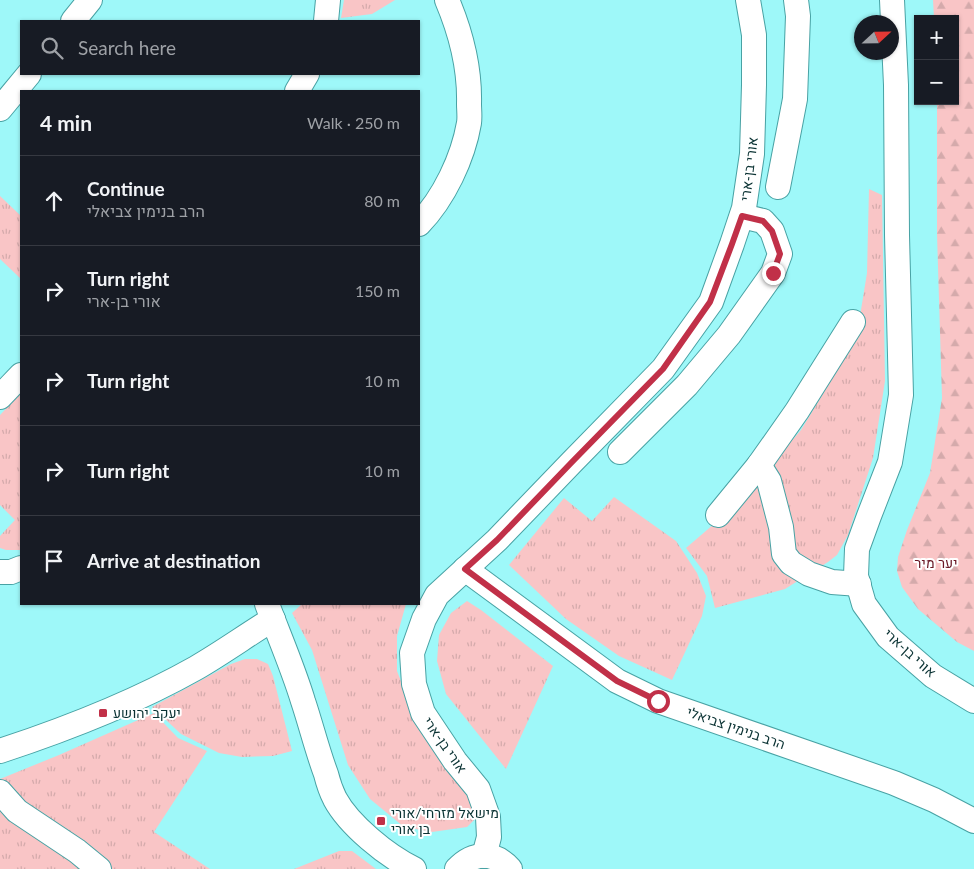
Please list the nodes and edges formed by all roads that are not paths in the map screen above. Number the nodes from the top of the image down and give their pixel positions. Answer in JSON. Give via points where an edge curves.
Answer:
{"nodes":[{"id":1,"x":90,"y":0,"type":"edge"},
{"id":2,"x":328,"y":0,"type":"edge"},
{"id":3,"x":447,"y":0,"type":"edge"},
{"id":4,"x":748,"y":0,"type":"edge"},
{"id":5,"x":796,"y":0,"type":"edge"},
{"id":6,"x":892,"y":0,"type":"edge"},
{"id":7,"x":74,"y":20,"type":"edge"},
{"id":8,"x":326,"y":20,"type":"edge"},
{"id":9,"x":28,"y":75,"type":"edge"},
{"id":10,"x":306,"y":75,"type":"edge"},
{"id":11,"x":297,"y":90,"type":"edge"},
{"id":12,"x":0,"y":109,"type":"edge"},
{"id":13,"x":778,"y":188,"type":"dead end"},
{"id":14,"x":742,"y":216,"type":"junction"},
{"id":15,"x":420,"y":223,"type":"edge"},
{"id":16,"x":853,"y":322,"type":"dead end"},
{"id":17,"x":20,"y":376,"type":"edge"},
{"id":18,"x":0,"y":397,"type":"edge"},
{"id":19,"x":620,"y":452,"type":"dead end"},
{"id":20,"x":759,"y":465,"type":"junction"},
{"id":21,"x":718,"y":516,"type":"dead end"},
{"id":22,"x":20,"y":568,"type":"edge"},
{"id":23,"x":465,"y":569,"type":"junction"},
{"id":24,"x":0,"y":572,"type":"edge"},
{"id":25,"x":859,"y":584,"type":"junction"},
{"id":26,"x":270,"y":611,"type":"edge"},
{"id":27,"x":974,"y":701,"type":"edge"},
{"id":28,"x":0,"y":751,"type":"edge"},
{"id":29,"x":0,"y":792,"type":"edge"},
{"id":30,"x":974,"y":820,"type":"edge"},
{"id":31,"x":484,"y":856,"type":"junction"},
{"id":32,"x":99,"y":869,"type":"edge"},
{"id":33,"x":414,"y":869,"type":"edge"},
{"id":34,"x":457,"y":869,"type":"edge"},
{"id":35,"x":510,"y":869,"type":"edge"}],
"edges":[{"from":1,"to":7,"type":"street"},
{"from":2,"to":8,"type":"street"},
{"from":3,"to":15,"type":"street","via":[[465,55],[470,85],[469,122],[459,160],[443,193]]},
{"from":4,"to":14,"type":"street","name":"אורי בן-ארי","via":[[754,35],[754,84],[752,154]]},
{"from":5,"to":13,"type":"street","via":[[795,99]]},
{"from":6,"to":25,"type":"street","name":"אורי בן-ארי","via":[[902,395],[890,462],[857,549],[856,576]]},
{"from":9,"to":12,"type":"street"},
{"from":10,"to":11,"type":"street"},
{"from":14,"to":19,"type":"street","via":[[763,221],[772,231],[780,254],[773,273],[729,335],[686,385]]},
{"from":14,"to":23,"type":"street","name":"אורי בן-ארי","via":[[710,302],[663,369]]},
{"from":16,"to":20,"type":"street","via":[[798,411]]},
{"from":17,"to":18,"type":"street"},
{"from":20,"to":21,"type":"street"},
{"from":20,"to":25,"type":"street","via":[[769,482],[781,527],[784,554],[790,563],[808,574],[832,582]]},
{"from":22,"to":24,"type":"street"},
{"from":23,"to":30,"type":"street","name":"הרב בנימין צביאלי","via":[[617,681],[658,701],[894,782]]},
{"from":23,"to":31,"type":"street","name":"אורי בן-ארי","via":[[437,595],[424,619],[412,653],[414,684],[423,713],[455,762],[478,789],[488,817],[489,837]]},
{"from":25,"to":27,"type":"street","name":"אורי בן-ארי","via":[[864,604],[888,637],[933,676]]},
{"from":26,"to":28,"type":"street","via":[[197,668],[143,696]]},
{"from":26,"to":33,"type":"street","via":[[334,798],[349,820],[379,846]]},
{"from":29,"to":32,"type":"street","via":[[17,811]]},
{"from":31,"to":34,"type":"street","via":[[463,862]]},
{"from":31,"to":35,"type":"street","via":[[500,860]]}]}
